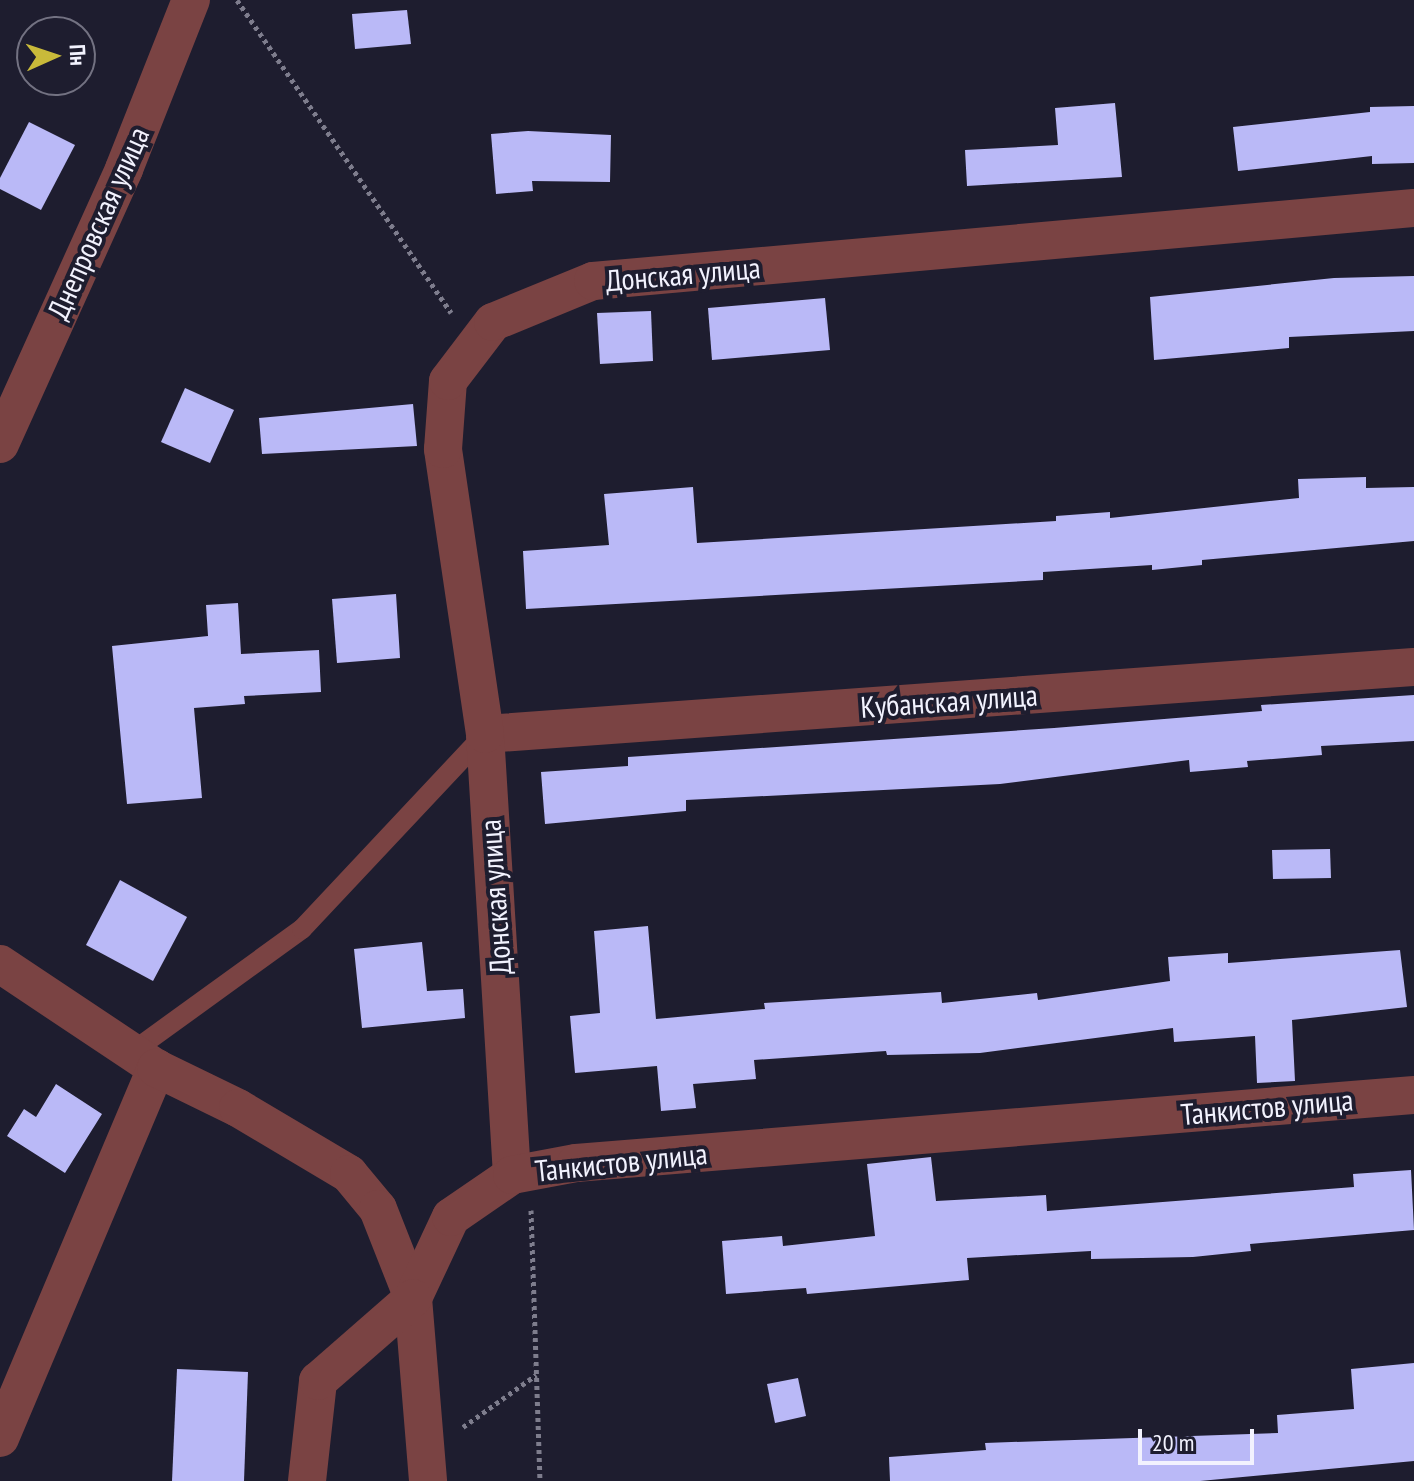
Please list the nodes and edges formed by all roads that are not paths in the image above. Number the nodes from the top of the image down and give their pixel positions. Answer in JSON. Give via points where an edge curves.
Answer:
{"nodes":[{"id":1,"x":191,"y":0,"type":"edge"},
{"id":2,"x":1414,"y":208,"type":"edge"},
{"id":3,"x":0,"y":444,"type":"edge"},
{"id":4,"x":1414,"y":667,"type":"edge"},
{"id":5,"x":485,"y":734,"type":"junction"},
{"id":6,"x":0,"y":964,"type":"edge"},
{"id":7,"x":144,"y":1060,"type":"junction"},
{"id":8,"x":1414,"y":1095,"type":"edge"},
{"id":9,"x":521,"y":1174,"type":"junction"},
{"id":10,"x":413,"y":1298,"type":"junction"},
{"id":11,"x":0,"y":1438,"type":"edge"},
{"id":12,"x":427,"y":1467,"type":"edge"},
{"id":13,"x":307,"y":1481,"type":"edge"}],
"edges":[{"from":1,"to":3,"type":"street","name":"Днепровская улица","via":[[124,169]]},
{"from":2,"to":5,"type":"street","name":"Донская улица","via":[[593,281],[493,322],[448,381],[443,449]]},
{"from":4,"to":5,"type":"street","name":"Кубанская улица"},
{"from":5,"to":7,"type":"lane","via":[[402,816],[302,929]]},
{"from":5,"to":9,"type":"street","name":"Донская улица"},
{"from":6,"to":7,"type":"street"},
{"from":7,"to":10,"type":"street","via":[[349,1174],[378,1209]]},
{"from":7,"to":11,"type":"street"},
{"from":8,"to":9,"type":"street","name":"Танкистов улица","via":[[592,1161]]},
{"from":9,"to":10,"type":"street","name":"Танкистов улица","via":[[451,1217]]},
{"from":10,"to":12,"type":"street"},
{"from":10,"to":13,"type":"street","via":[[318,1381]]}]}
